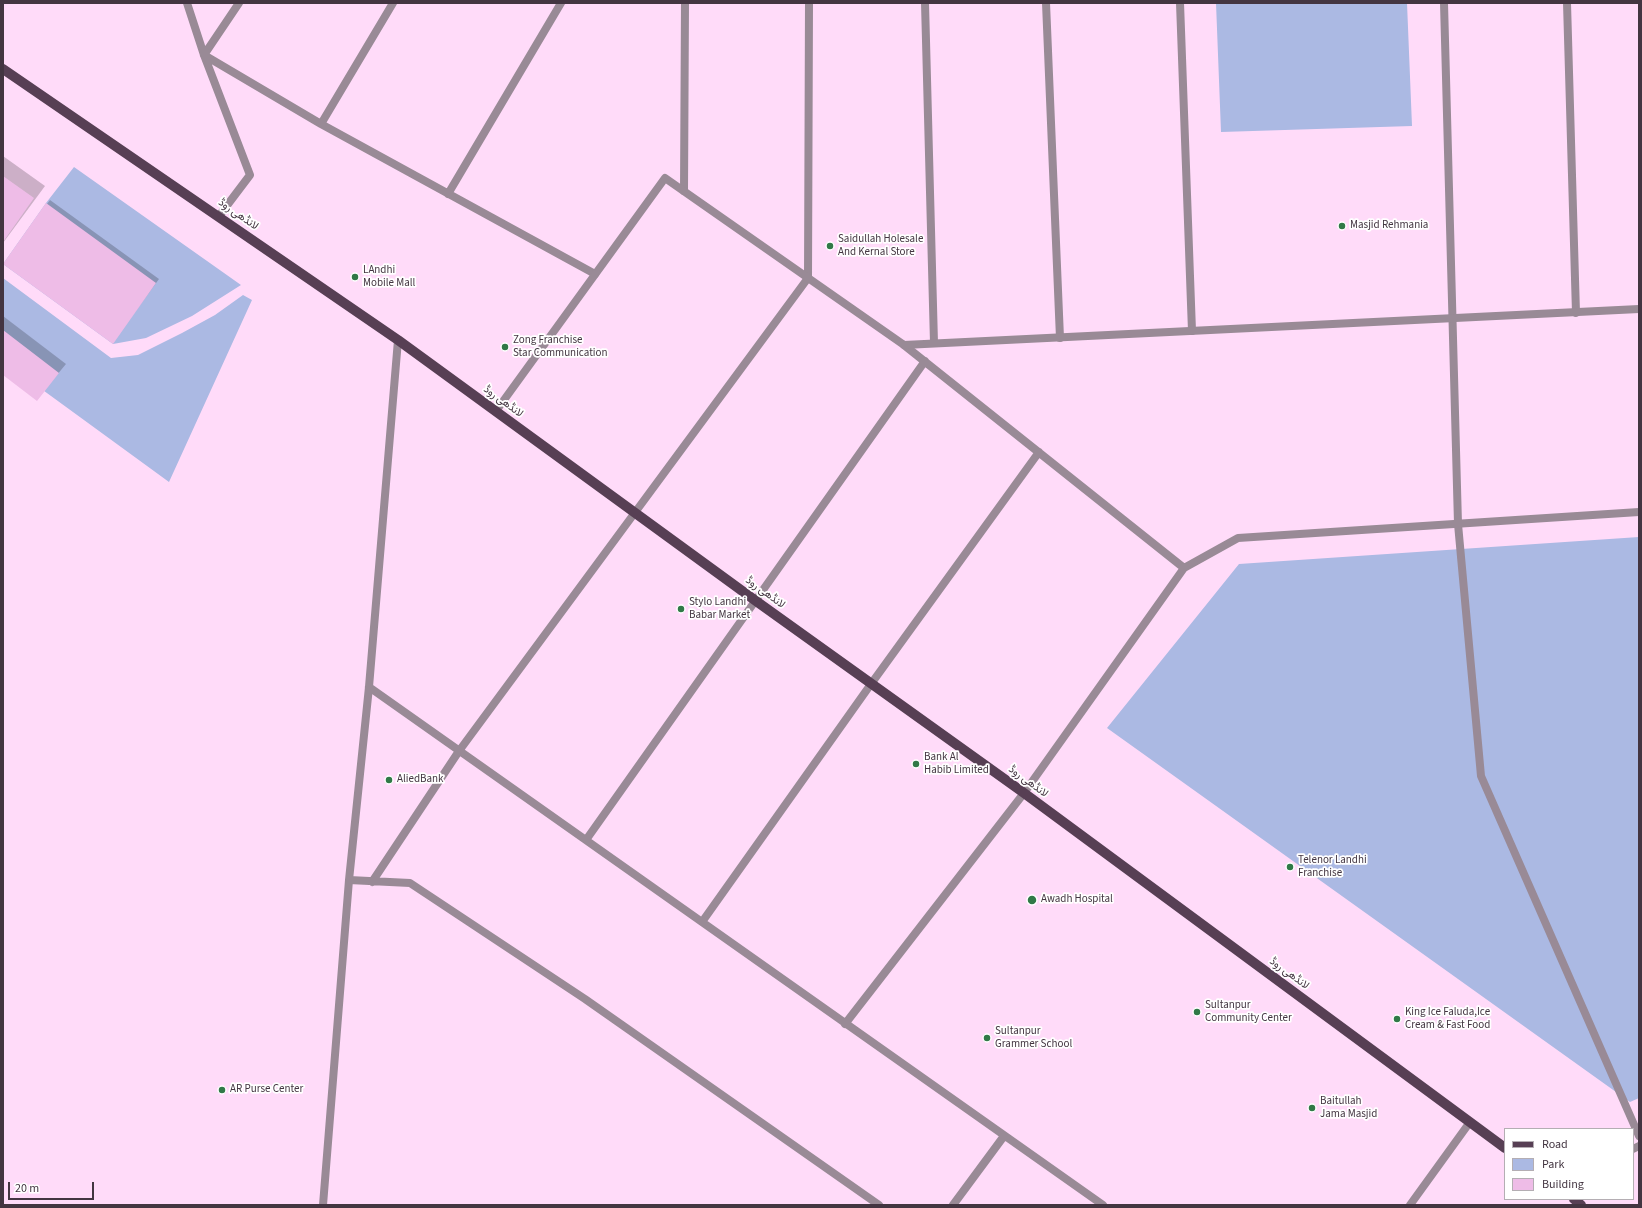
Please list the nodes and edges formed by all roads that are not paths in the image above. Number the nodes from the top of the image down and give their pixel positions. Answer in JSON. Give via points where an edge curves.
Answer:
{"nodes":[{"id":1,"x":188,"y":3,"type":"edge"},
{"id":2,"x":239,"y":3,"type":"edge"},
{"id":3,"x":393,"y":3,"type":"edge"},
{"id":4,"x":560,"y":3,"type":"edge"},
{"id":5,"x":685,"y":3,"type":"edge"},
{"id":6,"x":809,"y":3,"type":"edge"},
{"id":7,"x":925,"y":3,"type":"edge"},
{"id":8,"x":1046,"y":3,"type":"edge"},
{"id":9,"x":1180,"y":3,"type":"edge"},
{"id":10,"x":1444,"y":3,"type":"edge"},
{"id":11,"x":1567,"y":3,"type":"edge"},
{"id":12,"x":204,"y":55,"type":"junction"},
{"id":13,"x":3,"y":68,"type":"edge"},
{"id":14,"x":321,"y":124,"type":"junction"},
{"id":15,"x":684,"y":191,"type":"junction"},
{"id":16,"x":448,"y":194,"type":"junction"},
{"id":17,"x":219,"y":216,"type":"junction"},
{"id":18,"x":595,"y":274,"type":"junction"},
{"id":19,"x":808,"y":278,"type":"junction"},
{"id":20,"x":1639,"y":309,"type":"edge"},
{"id":21,"x":1576,"y":312,"type":"junction"},
{"id":22,"x":1452,"y":319,"type":"junction"},
{"id":23,"x":1192,"y":331,"type":"junction"},
{"id":24,"x":1060,"y":338,"type":"junction"},
{"id":25,"x":398,"y":340,"type":"junction"},
{"id":26,"x":934,"y":343,"type":"junction"},
{"id":27,"x":904,"y":345,"type":"junction"},
{"id":28,"x":925,"y":361,"type":"junction"},
{"id":29,"x":496,"y":411,"type":"junction"},
{"id":30,"x":1039,"y":452,"type":"junction"},
{"id":31,"x":635,"y":512,"type":"junction"},
{"id":32,"x":1639,"y":512,"type":"edge"},
{"id":33,"x":1458,"y":524,"type":"junction"},
{"id":34,"x":1184,"y":568,"type":"junction"},
{"id":35,"x":756,"y":601,"type":"junction"},
{"id":36,"x":871,"y":684,"type":"junction"},
{"id":37,"x":369,"y":687,"type":"junction"},
{"id":38,"x":459,"y":751,"type":"junction"},
{"id":39,"x":1024,"y":793,"type":"junction"},
{"id":40,"x":586,"y":840,"type":"junction"},
{"id":41,"x":349,"y":880,"type":"junction"},
{"id":42,"x":372,"y":882,"type":"junction"},
{"id":43,"x":702,"y":922,"type":"junction"},
{"id":44,"x":845,"y":1024,"type":"junction"},
{"id":45,"x":1470,"y":1122,"type":"junction"},
{"id":46,"x":1004,"y":1136,"type":"junction"},
{"id":47,"x":1639,"y":1136,"type":"edge"},
{"id":48,"x":1504,"y":1147,"type":"edge"},
{"id":49,"x":323,"y":1205,"type":"edge"},
{"id":50,"x":879,"y":1205,"type":"edge"},
{"id":51,"x":953,"y":1205,"type":"edge"},
{"id":52,"x":1103,"y":1205,"type":"edge"},
{"id":53,"x":1410,"y":1205,"type":"edge"}],
"edges":[{"from":1,"to":12,"type":"street"},
{"from":2,"to":12,"type":"street"},
{"from":3,"to":14,"type":"street"},
{"from":4,"to":16,"type":"street"},
{"from":5,"to":15,"type":"street"},
{"from":6,"to":19,"type":"street"},
{"from":7,"to":26,"type":"street"},
{"from":8,"to":24,"type":"street"},
{"from":9,"to":23,"type":"street"},
{"from":10,"to":22,"type":"street"},
{"from":11,"to":21,"type":"street"},
{"from":12,"to":14,"type":"street"},
{"from":12,"to":17,"type":"street","via":[[250,175]]},
{"from":13,"to":17,"type":"main road","name":"لانڈھی روڈ"},
{"from":14,"to":16,"type":"street"},
{"from":15,"to":18,"type":"street","via":[[665,178]]},
{"from":15,"to":19,"type":"street"},
{"from":16,"to":18,"type":"street"},
{"from":17,"to":25,"type":"main road","name":"لانڈھی روڈ"},
{"from":18,"to":29,"type":"street"},
{"from":19,"to":27,"type":"street"},
{"from":19,"to":31,"type":"street"},
{"from":20,"to":21,"type":"street"},
{"from":21,"to":22,"type":"street"},
{"from":22,"to":23,"type":"street"},
{"from":22,"to":33,"type":"street"},
{"from":23,"to":24,"type":"street"},
{"from":24,"to":26,"type":"street"},
{"from":25,"to":29,"type":"main road","name":"لانڈھی روڈ"},
{"from":25,"to":37,"type":"street"},
{"from":26,"to":27,"type":"street"},
{"from":27,"to":28,"type":"street"},
{"from":28,"to":30,"type":"street"},
{"from":28,"to":35,"type":"street"},
{"from":29,"to":31,"type":"main road","name":"لانڈھی روڈ"},
{"from":30,"to":34,"type":"street"},
{"from":30,"to":36,"type":"street"},
{"from":31,"to":35,"type":"main road","name":"لانڈھی روڈ"},
{"from":31,"to":38,"type":"street"},
{"from":32,"to":33,"type":"street"},
{"from":33,"to":34,"type":"street","via":[[1238,538]]},
{"from":33,"to":47,"type":"street","via":[[1481,776]]},
{"from":34,"to":39,"type":"street"},
{"from":35,"to":36,"type":"main road","name":"لانڈھی روڈ"},
{"from":35,"to":40,"type":"street"},
{"from":36,"to":39,"type":"main road","name":"لانڈھی روڈ"},
{"from":36,"to":43,"type":"street"},
{"from":37,"to":38,"type":"street"},
{"from":37,"to":41,"type":"street"},
{"from":38,"to":40,"type":"street"},
{"from":38,"to":42,"type":"street"},
{"from":39,"to":44,"type":"street"},
{"from":39,"to":45,"type":"main road","name":"لانڈھی روڈ"},
{"from":40,"to":43,"type":"street"},
{"from":41,"to":42,"type":"street"},
{"from":41,"to":49,"type":"street"},
{"from":42,"to":50,"type":"street","via":[[410,883],[585,999]]},
{"from":43,"to":44,"type":"street"},
{"from":44,"to":46,"type":"street"},
{"from":45,"to":48,"type":"main road","name":"لانڈھی روڈ"},
{"from":45,"to":53,"type":"street"},
{"from":46,"to":51,"type":"street"},
{"from":46,"to":52,"type":"street"}]}
